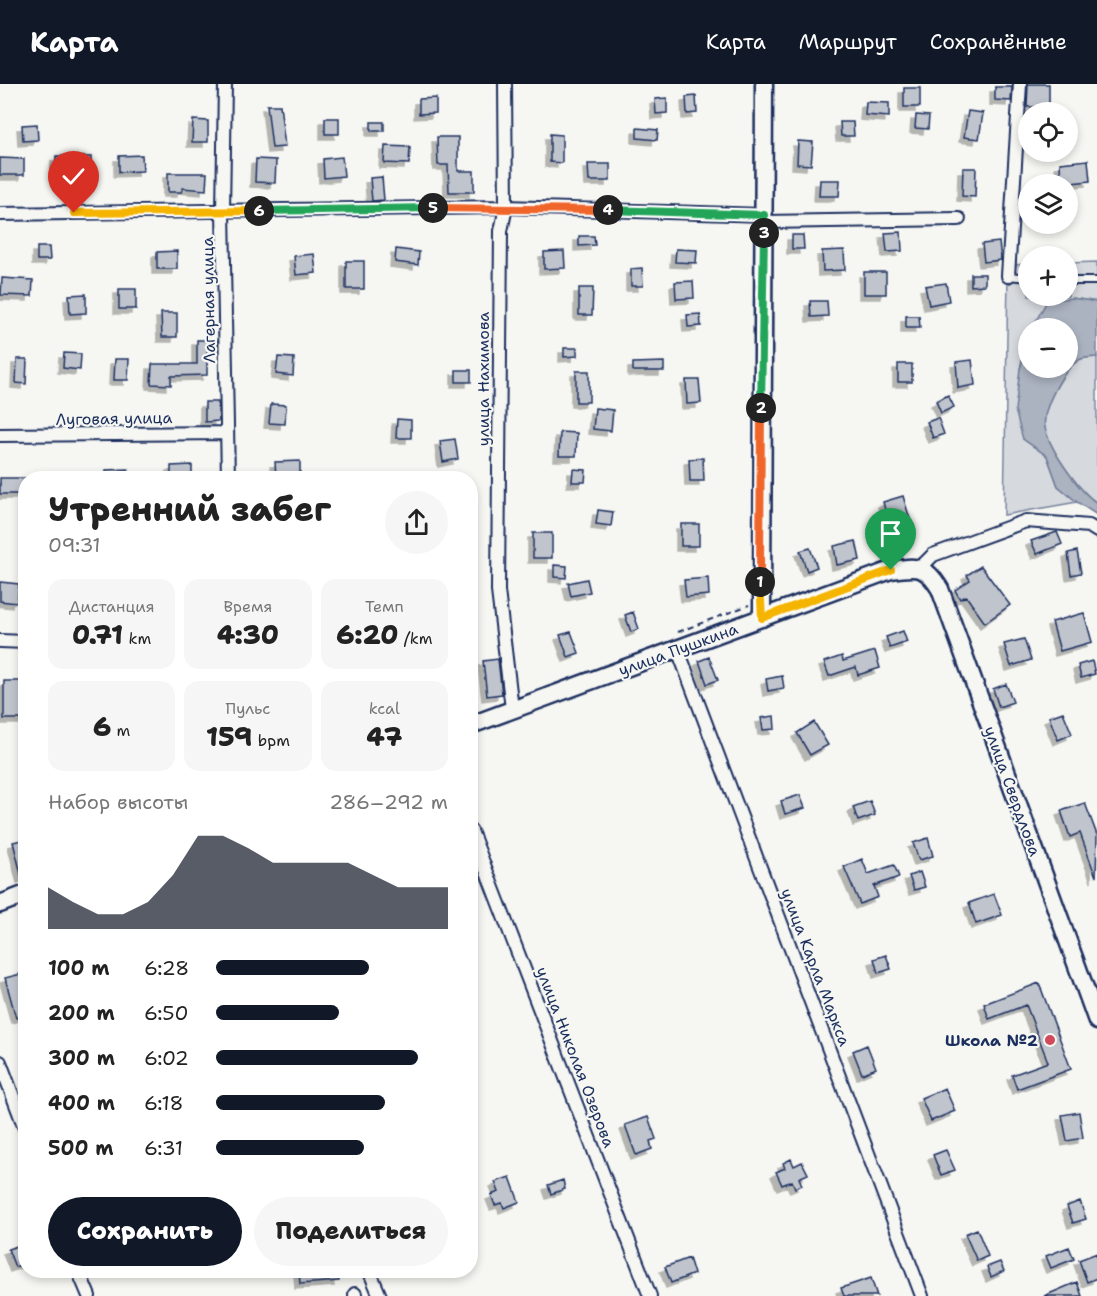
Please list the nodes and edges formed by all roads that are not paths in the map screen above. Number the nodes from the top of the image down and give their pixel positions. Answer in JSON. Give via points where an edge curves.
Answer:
{"nodes":[{"id":1,"x":225,"y":84,"type":"edge"},
{"id":2,"x":505,"y":84,"type":"edge"},
{"id":3,"x":764,"y":84,"type":"edge"},
{"id":4,"x":1020,"y":84,"type":"edge"},
{"id":5,"x":506,"y":207,"type":"junction"},
{"id":6,"x":223,"y":211,"type":"junction"},
{"id":7,"x":0,"y":214,"type":"edge"},
{"id":8,"x":764,"y":219,"type":"junction"},
{"id":9,"x":959,"y":219,"type":"dead end"},
{"id":10,"x":1008,"y":276,"type":"joint"},
{"id":11,"x":1018,"y":277,"type":"edge"},
{"id":12,"x":1078,"y":281,"type":"edge"},
{"id":13,"x":1097,"y":281,"type":"edge"},
{"id":14,"x":227,"y":433,"type":"junction"},
{"id":15,"x":0,"y":435,"type":"edge"},
{"id":16,"x":228,"y":471,"type":"edge"},
{"id":17,"x":1097,"y":531,"type":"edge"},
{"id":18,"x":921,"y":567,"type":"junction"},
{"id":19,"x":762,"y":618,"type":"junction"},
{"id":20,"x":0,"y":641,"type":"edge"},
{"id":21,"x":18,"y":642,"type":"edge"},
{"id":22,"x":678,"y":650,"type":"junction"},
{"id":23,"x":512,"y":710,"type":"junction"},
{"id":24,"x":478,"y":722,"type":"edge"},
{"id":25,"x":478,"y":849,"type":"edge"},
{"id":26,"x":18,"y":897,"type":"edge"},
{"id":27,"x":0,"y":904,"type":"edge"},
{"id":28,"x":1097,"y":1022,"type":"edge"},
{"id":29,"x":0,"y":1062,"type":"edge"},
{"id":30,"x":18,"y":1110,"type":"edge"},
{"id":31,"x":81,"y":1278,"type":"edge"},
{"id":32,"x":372,"y":1278,"type":"edge"},
{"id":33,"x":89,"y":1296,"type":"edge"},
{"id":34,"x":380,"y":1296,"type":"edge"},
{"id":35,"x":650,"y":1296,"type":"edge"},
{"id":36,"x":922,"y":1296,"type":"edge"}],
"edges":[{"from":1,"to":6,"type":"street","name":"Лагерная улица"},
{"from":2,"to":5,"type":"street","name":"улица Нахимова"},
{"from":3,"to":8,"type":"main road"},
{"from":4,"to":10,"type":"street"},
{"from":5,"to":6,"type":"street"},
{"from":5,"to":8,"type":"street"},
{"from":5,"to":23,"type":"street","name":"улица Нахимова","via":[[501,231],[498,591]]},
{"from":6,"to":7,"type":"street"},
{"from":6,"to":14,"type":"street","name":"Лагерная улица"},
{"from":8,"to":9,"type":"street"},
{"from":8,"to":19,"type":"main road"},
{"from":10,"to":11,"type":"lane"},
{"from":12,"to":13,"type":"lane"},
{"from":14,"to":15,"type":"street","name":"Луговая улица"},
{"from":14,"to":16,"type":"street","name":"Лагерная улица"},
{"from":17,"to":18,"type":"street","via":[[1089,526],[1026,521],[933,555]]},
{"from":18,"to":19,"type":"main road","name":"улица Пушкина","via":[[891,570]]},
{"from":18,"to":28,"type":"main road","name":"улица Свердлова","via":[[940,589]]},
{"from":19,"to":22,"type":"main road","name":"улица Пушкина"},
{"from":20,"to":21,"type":"street"},
{"from":22,"to":23,"type":"main road","name":"улица Пушкина"},
{"from":22,"to":36,"type":"street","name":"улица Карла Маркса"},
{"from":23,"to":24,"type":"main road","name":"улица Пушкина"},
{"from":25,"to":35,"type":"street","name":"улица Николая Озерова"},
{"from":26,"to":27,"type":"main road"},
{"from":29,"to":30,"type":"street"},
{"from":31,"to":33,"type":"street"},
{"from":32,"to":34,"type":"street"}]}
